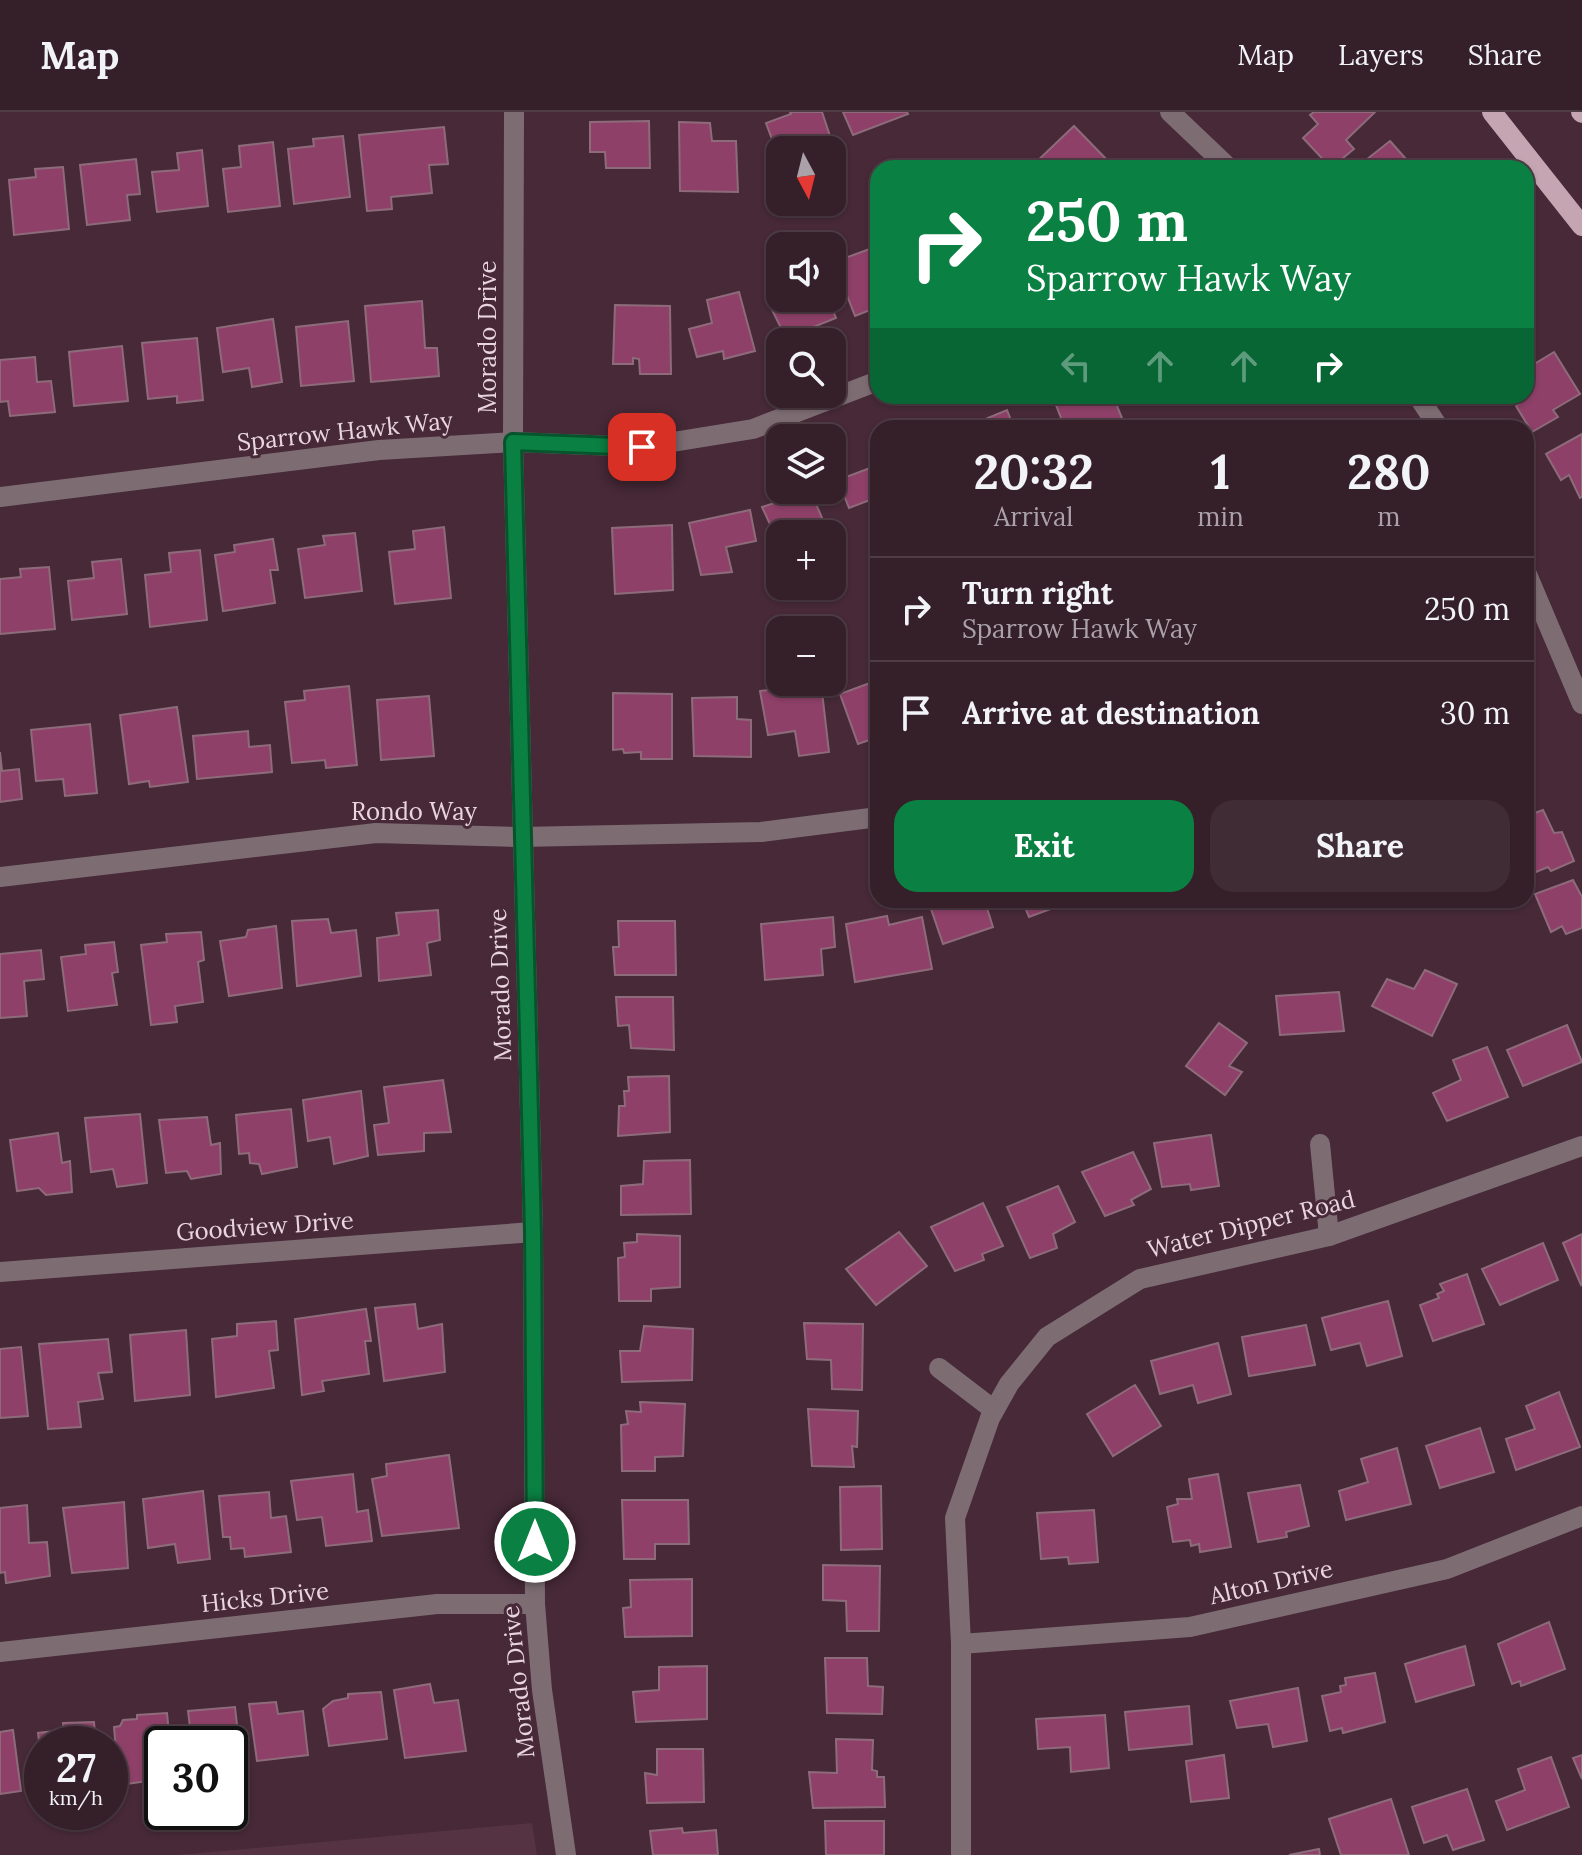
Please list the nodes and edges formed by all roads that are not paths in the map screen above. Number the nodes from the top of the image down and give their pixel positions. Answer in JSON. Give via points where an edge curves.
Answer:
{"nodes":[{"id":1,"x":514,"y":112,"type":"edge"},
{"id":2,"x":1170,"y":112,"type":"edge"},
{"id":3,"x":1492,"y":112,"type":"edge"},
{"id":4,"x":1221,"y":160,"type":"edge"},
{"id":5,"x":1530,"y":160,"type":"edge"},
{"id":6,"x":1534,"y":165,"type":"edge"},
{"id":7,"x":1582,"y":226,"type":"edge"},
{"id":8,"x":870,"y":384,"type":"edge"},
{"id":9,"x":513,"y":442,"type":"junction"},
{"id":10,"x":0,"y":497,"type":"edge"},
{"id":11,"x":1534,"y":591,"type":"edge"},
{"id":12,"x":1582,"y":704,"type":"edge"},
{"id":13,"x":870,"y":818,"type":"edge"},
{"id":14,"x":521,"y":837,"type":"junction"},
{"id":15,"x":0,"y":877,"type":"edge"},
{"id":16,"x":1320,"y":1144,"type":"dead end"},
{"id":17,"x":1582,"y":1146,"type":"edge"},
{"id":18,"x":533,"y":1232,"type":"junction"},
{"id":19,"x":1329,"y":1236,"type":"junction"},
{"id":20,"x":0,"y":1272,"type":"edge"},
{"id":21,"x":939,"y":1368,"type":"dead end"},
{"id":22,"x":994,"y":1410,"type":"junction"},
{"id":23,"x":1582,"y":1516,"type":"edge"},
{"id":24,"x":535,"y":1604,"type":"junction"},
{"id":25,"x":961,"y":1644,"type":"junction"},
{"id":26,"x":0,"y":1652,"type":"edge"},
{"id":27,"x":566,"y":1855,"type":"edge"},
{"id":28,"x":961,"y":1855,"type":"edge"}],
"edges":[{"from":1,"to":9,"type":"street","name":"Morado Drive"},
{"from":2,"to":4,"type":"street"},
{"from":3,"to":5,"type":"main road"},
{"from":6,"to":7,"type":"main road"},
{"from":8,"to":9,"type":"street","name":"Sparrow Hawk Way","via":[[753,429],[642,447]]},
{"from":9,"to":10,"type":"street","name":"Sparrow Hawk Way","via":[[379,450]]},
{"from":9,"to":14,"type":"street","name":"Morado Drive"},
{"from":11,"to":12,"type":"street"},
{"from":13,"to":14,"type":"street","name":"Rondo Way","via":[[761,832]]},
{"from":14,"to":15,"type":"street","name":"Rondo Way","via":[[376,833]]},
{"from":14,"to":18,"type":"street","name":"Morado Drive"},
{"from":16,"to":19,"type":"street"},
{"from":17,"to":19,"type":"street","name":"Water Dipper Road"},
{"from":18,"to":20,"type":"street","name":"Goodview Drive"},
{"from":18,"to":24,"type":"street","name":"Morado Drive"},
{"from":19,"to":22,"type":"street","name":"Water Dipper Road","via":[[1140,1279],[1047,1337]]},
{"from":21,"to":22,"type":"street"},
{"from":22,"to":25,"type":"street","name":"Water Dipper Road","via":[[955,1518]]},
{"from":23,"to":25,"type":"street","name":"Alton Drive","via":[[1447,1569],[1190,1627]]},
{"from":24,"to":26,"type":"street","name":"Hicks Drive","via":[[437,1604]]},
{"from":24,"to":27,"type":"street","name":"Morado Drive"},
{"from":25,"to":28,"type":"street","name":"Water Dipper Road"}]}
